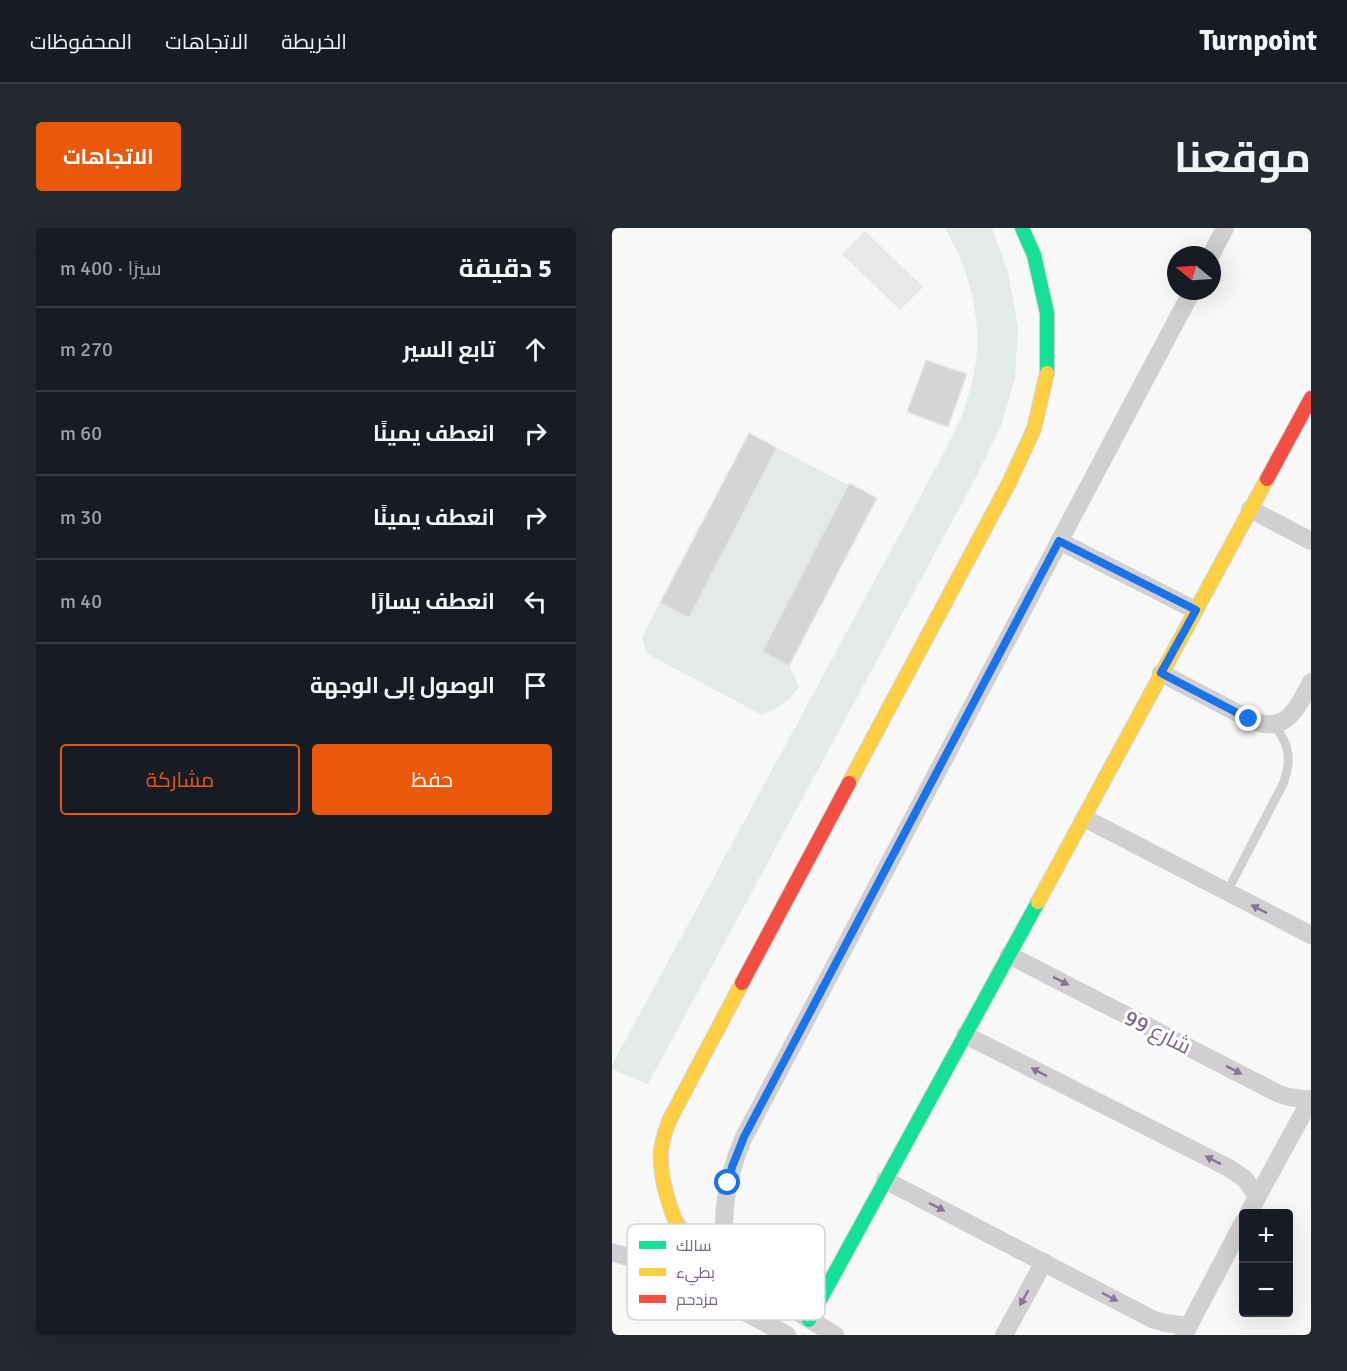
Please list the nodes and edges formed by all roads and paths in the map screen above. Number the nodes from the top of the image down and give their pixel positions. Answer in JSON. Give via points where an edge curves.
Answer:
{"nodes":[{"id":1,"x":1022,"y":228,"type":"edge"},
{"id":2,"x":1225,"y":228,"type":"edge"},
{"id":3,"x":1216,"y":246,"type":"edge"},
{"id":4,"x":1187,"y":300,"type":"edge"},
{"id":5,"x":1311,"y":398,"type":"edge"},
{"id":6,"x":1251,"y":509,"type":"junction"},
{"id":7,"x":1059,"y":541,"type":"junction"},
{"id":8,"x":1311,"y":541,"type":"edge"},
{"id":9,"x":1196,"y":610,"type":"junction"},
{"id":10,"x":1161,"y":673,"type":"junction"},
{"id":11,"x":1311,"y":682,"type":"edge"},
{"id":12,"x":1273,"y":724,"type":"junction"},
{"id":13,"x":1084,"y":818,"type":"junction"},
{"id":14,"x":1227,"y":892,"type":"junction"},
{"id":15,"x":1311,"y":935,"type":"edge"},
{"id":16,"x":1009,"y":955,"type":"junction"},
{"id":17,"x":965,"y":1035,"type":"junction"},
{"id":18,"x":1311,"y":1100,"type":"edge"},
{"id":19,"x":885,"y":1180,"type":"junction"},
{"id":20,"x":1257,"y":1196,"type":"junction"},
{"id":21,"x":1250,"y":1209,"type":"edge"},
{"id":22,"x":677,"y":1224,"type":"edge"},
{"id":23,"x":723,"y":1224,"type":"edge"},
{"id":24,"x":1239,"y":1230,"type":"edge"},
{"id":25,"x":612,"y":1252,"type":"edge"},
{"id":26,"x":627,"y":1257,"type":"edge"},
{"id":27,"x":1044,"y":1262,"type":"junction"},
{"id":28,"x":825,"y":1291,"type":"edge"},
{"id":29,"x":759,"y":1320,"type":"edge"},
{"id":30,"x":809,"y":1320,"type":"edge"},
{"id":31,"x":1186,"y":1330,"type":"edge"},
{"id":32,"x":787,"y":1335,"type":"edge"},
{"id":33,"x":835,"y":1335,"type":"edge"},
{"id":34,"x":1004,"y":1335,"type":"edge"}],
"edges":[{"from":1,"to":22,"type":"street","via":[[1034,255],[1047,313],[1047,372],[1034,429],[667,1125],[660,1162]]},
{"from":2,"to":3,"type":"street"},
{"from":4,"to":7,"type":"street"},
{"from":5,"to":6,"type":"street"},
{"from":6,"to":8,"type":"street"},
{"from":6,"to":9,"type":"street"},
{"from":7,"to":9,"type":"street"},
{"from":7,"to":23,"type":"street","via":[[744,1137],[732,1167]]},
{"from":9,"to":10,"type":"street"},
{"from":10,"to":12,"type":"street","via":[[1257,722]]},
{"from":10,"to":13,"type":"street"},
{"from":11,"to":12,"type":"street","via":[[1296,710]]},
{"from":12,"to":14,"type":"lane","via":[[1287,746],[1288,772]]},
{"from":13,"to":14,"type":"street"},
{"from":13,"to":16,"type":"street"},
{"from":15,"to":14,"type":"street","one_way":true},
{"from":16,"to":17,"type":"street"},
{"from":16,"to":18,"type":"street","name":"شارع 99","one_way":true,"via":[[1279,1094]]},
{"from":17,"to":19,"type":"street"},
{"from":20,"to":17,"type":"street","one_way":true,"via":[[1245,1179],[1229,1168]]},
{"from":18,"to":20,"type":"street"},
{"from":19,"to":27,"type":"street","one_way":true},
{"from":19,"to":28,"type":"street"},
{"from":20,"to":21,"type":"street"},
{"from":24,"to":31,"type":"street"},
{"from":25,"to":26,"type":"street"},
{"from":27,"to":31,"type":"street","one_way":true,"via":[[1152,1319]]},
{"from":27,"to":34,"type":"street","one_way":true},
{"from":29,"to":32,"type":"street"},
{"from":30,"to":33,"type":"street"}]}
